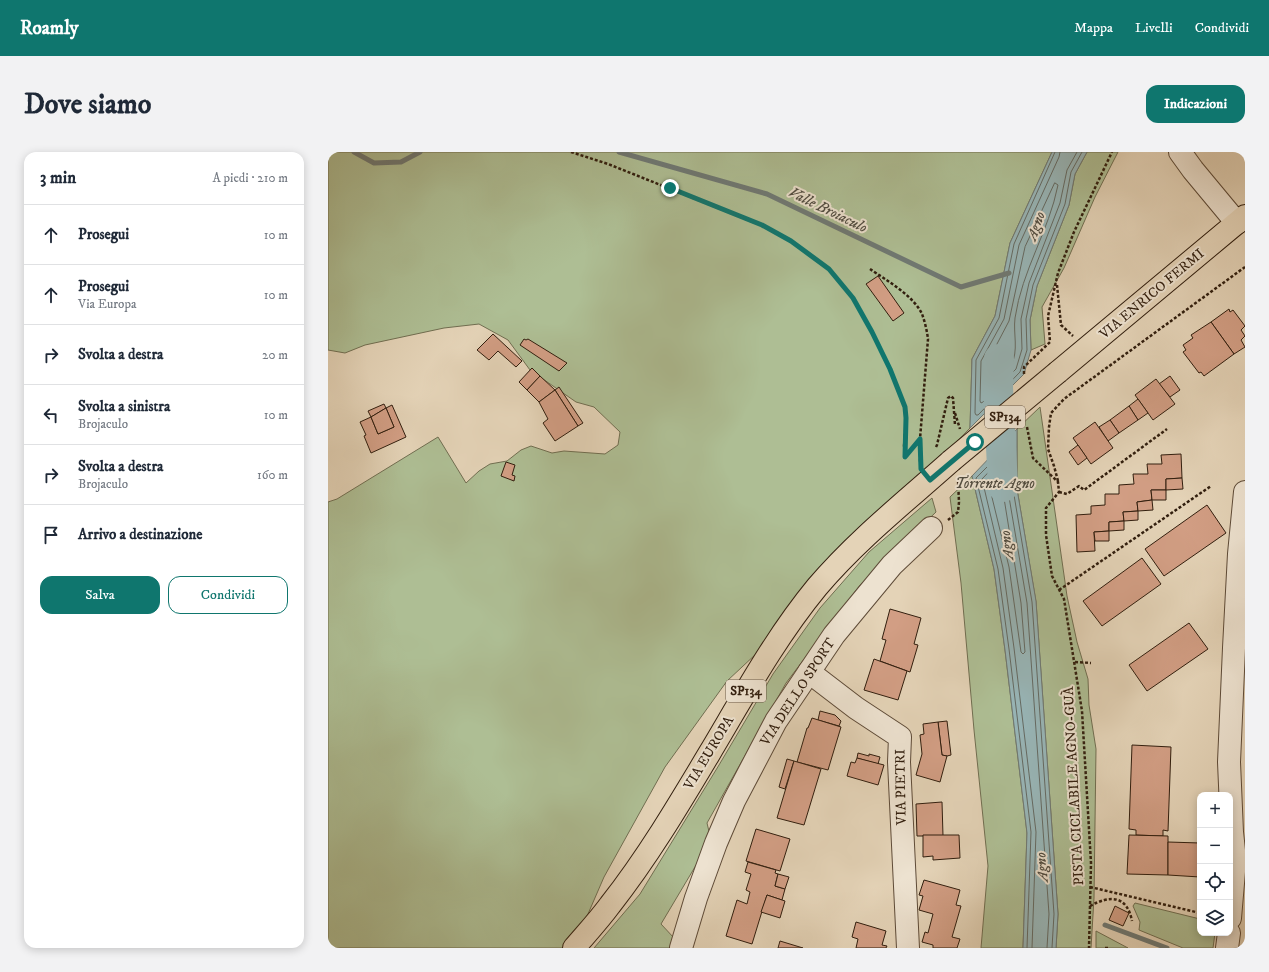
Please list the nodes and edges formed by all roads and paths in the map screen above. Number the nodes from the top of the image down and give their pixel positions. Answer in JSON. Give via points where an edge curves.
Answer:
{"nodes":[{"id":1,"x":571,"y":152,"type":"edge"},
{"id":2,"x":1112,"y":152,"type":"edge"},
{"id":3,"x":1180,"y":152,"type":"edge"},
{"id":4,"x":1241,"y":220,"type":"edge"},
{"id":5,"x":1245,"y":267,"type":"edge"},
{"id":6,"x":870,"y":269,"type":"dead end"},
{"id":7,"x":1057,"y":282,"type":"junction"},
{"id":8,"x":1067,"y":341,"type":"dead end"},
{"id":9,"x":1024,"y":374,"type":"dead end"},
{"id":10,"x":954,"y":407,"type":"junction"},
{"id":11,"x":955,"y":424,"type":"dead end"},
{"id":12,"x":964,"y":427,"type":"dead end"},
{"id":13,"x":1027,"y":427,"type":"dead end"},
{"id":14,"x":1167,"y":430,"type":"dead end"},
{"id":15,"x":920,"y":439,"type":"junction"},
{"id":16,"x":925,"y":459,"type":"dead end"},
{"id":17,"x":948,"y":464,"type":"junction"},
{"id":18,"x":925,"y":471,"type":"junction"},
{"id":19,"x":1058,"y":482,"type":"junction"},
{"id":20,"x":1211,"y":486,"type":"dead end"},
{"id":21,"x":1059,"y":492,"type":"junction"},
{"id":22,"x":1245,"y":492,"type":"edge"},
{"id":23,"x":931,"y":528,"type":"joint"},
{"id":24,"x":1241,"y":586,"type":"edge"},
{"id":25,"x":1059,"y":590,"type":"junction"},
{"id":26,"x":1075,"y":662,"type":"junction"},
{"id":27,"x":1091,"y":662,"type":"dead end"},
{"id":28,"x":809,"y":672,"type":"junction"},
{"id":29,"x":1240,"y":861,"type":"edge"},
{"id":30,"x":1090,"y":887,"type":"junction"},
{"id":31,"x":1233,"y":901,"type":"edge"},
{"id":32,"x":1090,"y":906,"type":"junction"},
{"id":33,"x":1197,"y":912,"type":"edge"},
{"id":34,"x":1132,"y":921,"type":"dead end"},
{"id":35,"x":1229,"y":936,"type":"edge"},
{"id":36,"x":574,"y":948,"type":"edge"},
{"id":37,"x":681,"y":948,"type":"edge"},
{"id":38,"x":908,"y":948,"type":"edge"},
{"id":39,"x":1089,"y":948,"type":"edge"},
{"id":40,"x":1105,"y":948,"type":"edge"},
{"id":41,"x":1110,"y":948,"type":"edge"},
{"id":42,"x":1227,"y":948,"type":"edge"}],
"edges":[{"from":1,"to":15,"type":"path","via":[[762,225],[791,241],[829,269],[853,298],[890,369],[905,407],[905,457]]},
{"from":2,"to":7,"type":"path","via":[[1074,232]]},
{"from":3,"to":4,"type":"street","via":[[1193,170]]},
{"from":4,"to":17,"type":"main road","name":"VIA ENRICO FERMI","number":"SP134","bridge":true},
{"from":5,"to":19,"type":"path","via":[[1064,399],[1051,413],[1048,449]]},
{"from":6,"to":15,"type":"path","via":[[914,303],[926,326],[928,339]]},
{"from":7,"to":8,"type":"path","via":[[1061,324],[1073,336]]},
{"from":7,"to":9,"type":"path","via":[[1048,316],[1050,342],[1024,367]]},
{"from":10,"to":11,"type":"path"},
{"from":10,"to":12,"type":"path","via":[[960,430]]},
{"from":10,"to":17,"type":"path","via":[[951,396],[948,398],[937,445]]},
{"from":13,"to":19,"type":"path","via":[[1033,458]]},
{"from":14,"to":21,"type":"path","via":[[1084,490],[1079,486],[1067,494]]},
{"from":15,"to":18,"type":"path"},
{"from":16,"to":18,"type":"path"},
{"from":17,"to":18,"type":"main road","name":"VIA EUROPA","number":"SP134"},
{"from":17,"to":23,"type":"path","via":[[959,502],[958,512]]},
{"from":18,"to":36,"type":"main road","name":"VIA EUROPA","number":"SP134","via":[[813,593],[778,640],[638,868]]},
{"from":19,"to":21,"type":"path"},
{"from":20,"to":25,"type":"path"},
{"from":21,"to":25,"type":"path","name":"PISTA CICLABILE AGNO-GUÀ","via":[[1046,508],[1046,536],[1052,576]]},
{"from":22,"to":24,"type":"street"},
{"from":23,"to":28,"type":"street","name":"VIA DELLO SPORT","via":[[892,565],[858,605]]},
{"from":24,"to":29,"type":"street","via":[[1229,762],[1232,832]]},
{"from":25,"to":26,"type":"path","name":"PISTA CICLABILE AGNO-GUÀ","via":[[1064,599]]},
{"from":26,"to":27,"type":"path"},
{"from":26,"to":30,"type":"path","name":"PISTA CICLABILE AGNO-GUÀ","via":[[1082,711],[1091,863]]},
{"from":28,"to":37,"type":"street","name":"VIA DELLO SPORT","via":[[776,721],[734,801],[716,842]]},
{"from":28,"to":38,"type":"street","name":"VIA PIETRI","via":[[900,737]]},
{"from":29,"to":31,"type":"street"},
{"from":30,"to":32,"type":"path","name":"PISTA CICLABILE AGNO-GUÀ"},
{"from":30,"to":33,"type":"path"},
{"from":32,"to":34,"type":"path","via":[[1108,898],[1118,900],[1124,903]]},
{"from":32,"to":39,"type":"path","name":"PISTA CICLABILE AGNO-GUÀ"},
{"from":35,"to":42,"type":"street"},
{"from":40,"to":41,"type":"path"}]}
